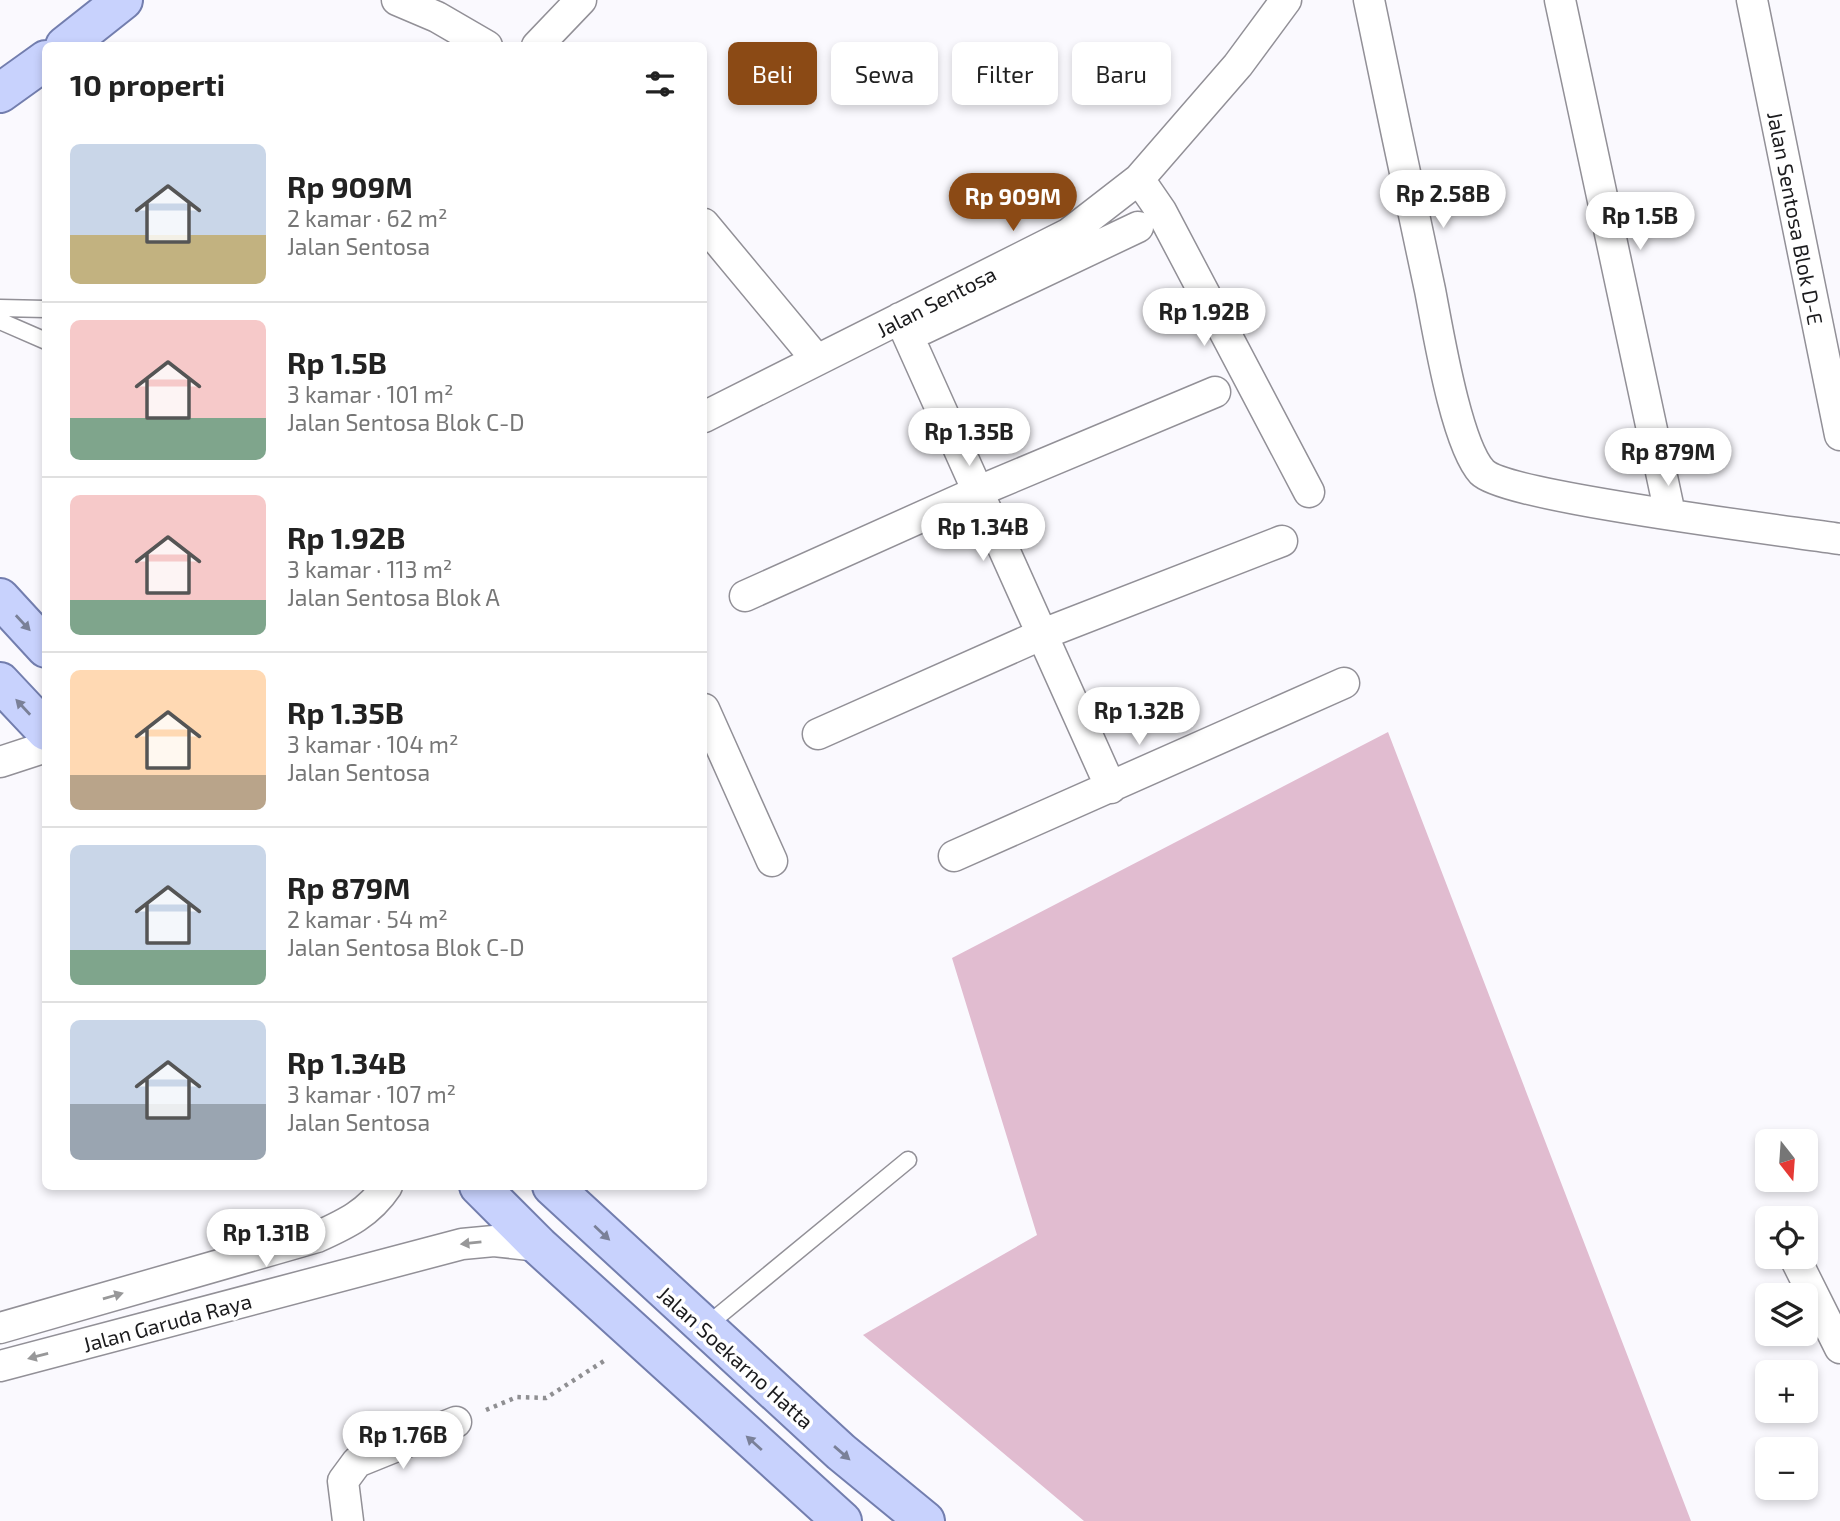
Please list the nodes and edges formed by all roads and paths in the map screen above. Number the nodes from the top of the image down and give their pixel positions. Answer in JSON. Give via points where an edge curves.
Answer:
{"nodes":[{"id":1,"x":123,"y":0,"type":"edge"},
{"id":2,"x":397,"y":0,"type":"edge"},
{"id":3,"x":581,"y":0,"type":"edge"},
{"id":4,"x":1286,"y":0,"type":"edge"},
{"id":5,"x":1369,"y":0,"type":"edge"},
{"id":6,"x":1560,"y":0,"type":"edge"},
{"id":7,"x":1752,"y":0,"type":"edge"},
{"id":8,"x":70,"y":42,"type":"edge"},
{"id":9,"x":480,"y":42,"type":"edge"},
{"id":10,"x":541,"y":42,"type":"edge"},
{"id":11,"x":42,"y":63,"type":"edge"},
{"id":12,"x":0,"y":93,"type":"edge"},
{"id":13,"x":1139,"y":179,"type":"junction"},
{"id":14,"x":1138,"y":227,"type":"dead end"},
{"id":15,"x":707,"y":228,"type":"edge"},
{"id":16,"x":0,"y":308,"type":"edge"},
{"id":17,"x":42,"y":309,"type":"edge"},
{"id":18,"x":0,"y":321,"type":"edge"},
{"id":19,"x":904,"y":327,"type":"junction"},
{"id":20,"x":42,"y":339,"type":"edge"},
{"id":21,"x":817,"y":360,"type":"junction"},
{"id":22,"x":1215,"y":391,"type":"dead end"},
{"id":23,"x":707,"y":415,"type":"edge"},
{"id":24,"x":1840,"y":435,"type":"edge"},
{"id":25,"x":979,"y":491,"type":"junction"},
{"id":26,"x":1309,"y":492,"type":"dead end"},
{"id":27,"x":1670,"y":514,"type":"junction"},
{"id":28,"x":1840,"y":538,"type":"edge"},
{"id":29,"x":1282,"y":541,"type":"dead end"},
{"id":30,"x":745,"y":596,"type":"dead end"},
{"id":31,"x":0,"y":598,"type":"edge"},
{"id":32,"x":1043,"y":634,"type":"junction"},
{"id":33,"x":42,"y":644,"type":"edge"},
{"id":34,"x":0,"y":682,"type":"edge"},
{"id":35,"x":1344,"y":683,"type":"dead end"},
{"id":36,"x":707,"y":716,"type":"edge"},
{"id":37,"x":42,"y":727,"type":"edge"},
{"id":38,"x":818,"y":734,"type":"dead end"},
{"id":39,"x":42,"y":748,"type":"edge"},
{"id":40,"x":0,"y":762,"type":"edge"},
{"id":41,"x":1111,"y":788,"type":"junction"},
{"id":42,"x":954,"y":856,"type":"dead end"},
{"id":43,"x":772,"y":861,"type":"dead end"},
{"id":44,"x":908,"y":1160,"type":"dead end"},
{"id":45,"x":384,"y":1190,"type":"edge"},
{"id":46,"x":483,"y":1190,"type":"edge"},
{"id":47,"x":556,"y":1190,"type":"edge"},
{"id":48,"x":539,"y":1246,"type":"junction"},
{"id":49,"x":1800,"y":1269,"type":"edge"},
{"id":50,"x":0,"y":1328,"type":"edge"},
{"id":51,"x":704,"y":1328,"type":"junction"},
{"id":52,"x":641,"y":1339,"type":"junction"},
{"id":53,"x":1840,"y":1348,"type":"edge"},
{"id":54,"x":0,"y":1366,"type":"edge"},
{"id":55,"x":456,"y":1422,"type":"joint"},
{"id":56,"x":348,"y":1521,"type":"edge"},
{"id":57,"x":842,"y":1521,"type":"edge"},
{"id":58,"x":925,"y":1521,"type":"edge"}],
"edges":[{"from":1,"to":8,"type":"main road"},
{"from":2,"to":9,"type":"street"},
{"from":3,"to":10,"type":"street"},
{"from":4,"to":13,"type":"street","name":"Jalan Sentosa","via":[[1238,65]]},
{"from":5,"to":27,"type":"street","via":[[1454,407],[1482,472],[1498,482],[1529,489]]},
{"from":6,"to":27,"type":"street"},
{"from":7,"to":24,"type":"street","name":"Jalan Sentosa Blok D-E"},
{"from":11,"to":12,"type":"main road"},
{"from":13,"to":19,"type":"street","name":"Jalan Sentosa","via":[[1069,234]]},
{"from":13,"to":26,"type":"street","via":[[1161,211]]},
{"from":14,"to":19,"type":"street"},
{"from":15,"to":21,"type":"street"},
{"from":16,"to":17,"type":"lane"},
{"from":18,"to":20,"type":"lane"},
{"from":19,"to":21,"type":"street","name":"Jalan Sentosa"},
{"from":19,"to":25,"type":"street"},
{"from":21,"to":23,"type":"street","name":"Jalan Sentosa"},
{"from":22,"to":25,"type":"street"},
{"from":25,"to":30,"type":"street"},
{"from":25,"to":32,"type":"street"},
{"from":27,"to":28,"type":"street"},
{"from":29,"to":32,"type":"street"},
{"from":31,"to":33,"type":"main road","one_way":true},
{"from":32,"to":38,"type":"street"},
{"from":32,"to":41,"type":"street"},
{"from":37,"to":34,"type":"main road","one_way":true},
{"from":35,"to":41,"type":"street"},
{"from":36,"to":43,"type":"street"},
{"from":39,"to":40,"type":"street"},
{"from":41,"to":42,"type":"street"},
{"from":44,"to":51,"type":"lane"},
{"from":50,"to":45,"type":"street","name":"Jalan Garuda Raya","one_way":true,"via":[[317,1237],[357,1219]]},
{"from":46,"to":48,"type":"main road"},
{"from":47,"to":51,"type":"main road","name":"Jalan Soekarno Hatta","one_way":true},
{"from":48,"to":52,"type":"main road"},
{"from":48,"to":54,"type":"street","name":"Jalan Garuda Raya","one_way":true,"via":[[494,1241],[462,1244]]},
{"from":49,"to":53,"type":"street"},
{"from":51,"to":58,"type":"main road","name":"Jalan Soekarno Hatta","one_way":true},
{"from":52,"to":55,"type":"path","via":[[546,1398],[517,1397]]},
{"from":57,"to":52,"type":"main road","one_way":true},
{"from":55,"to":56,"type":"street","via":[[357,1462],[343,1481]]}]}
